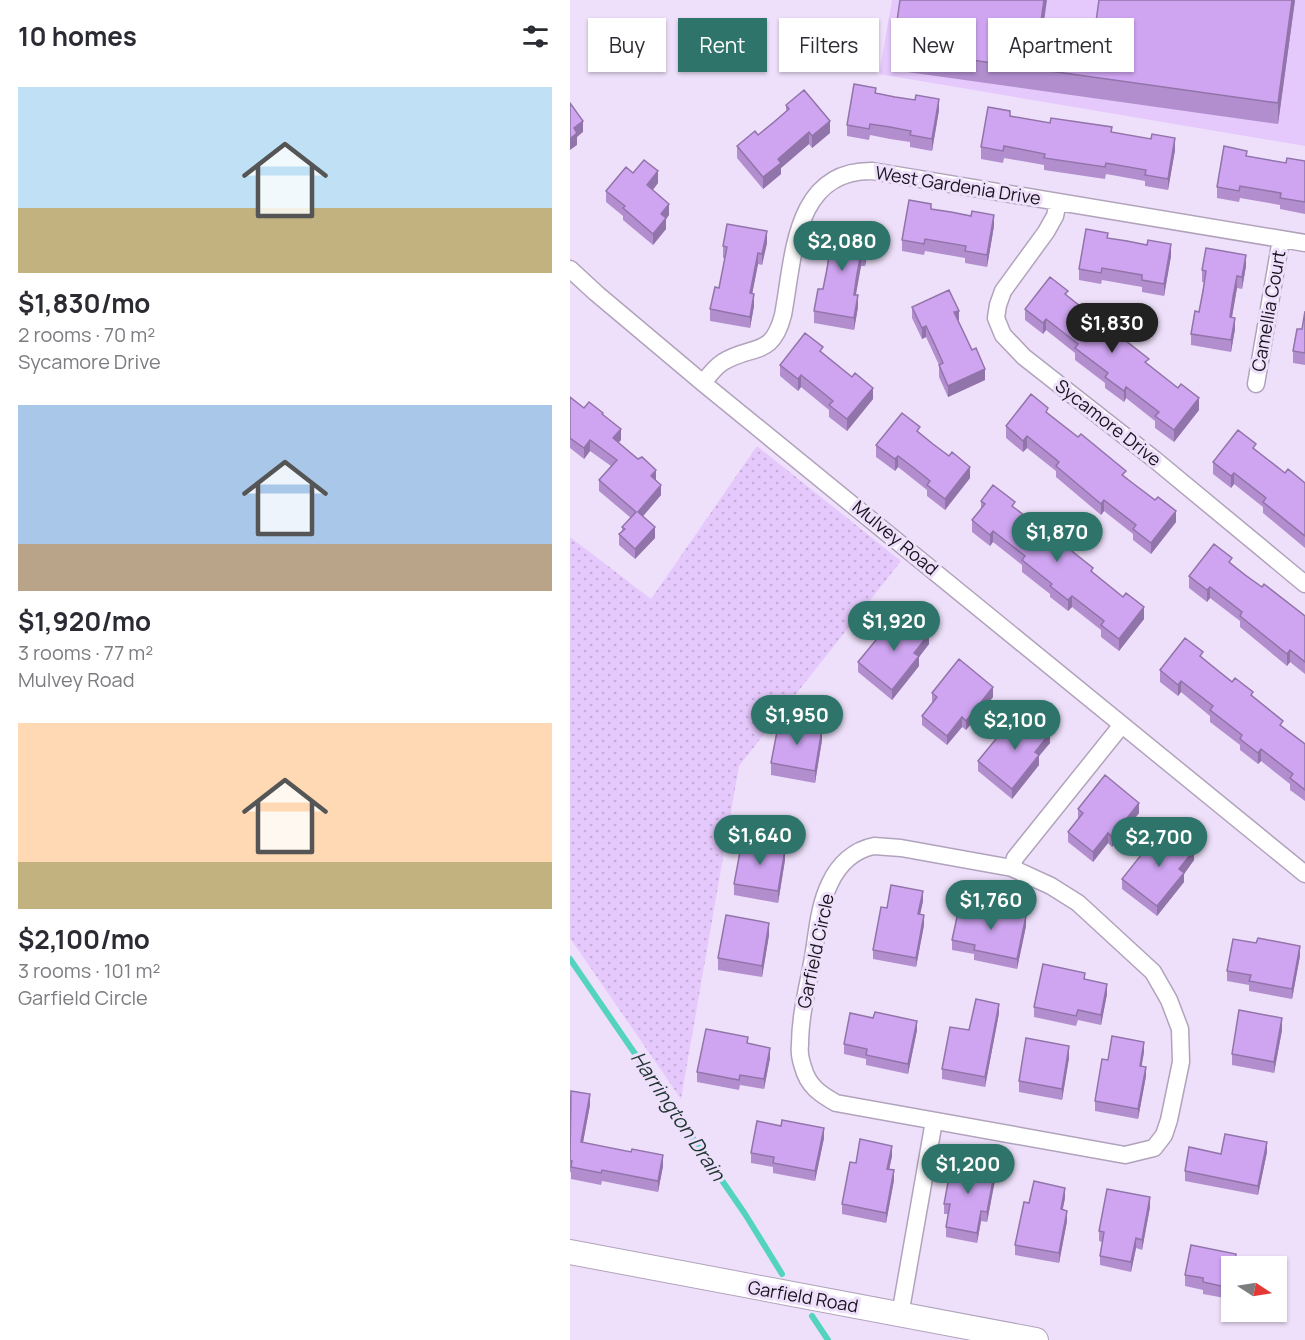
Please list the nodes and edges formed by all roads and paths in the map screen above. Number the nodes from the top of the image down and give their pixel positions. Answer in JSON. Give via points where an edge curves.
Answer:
{"nodes":[{"id":1,"x":1058,"y":202,"type":"junction"},
{"id":2,"x":1281,"y":239,"type":"junction"},
{"id":3,"x":1305,"y":243,"type":"edge"},
{"id":4,"x":570,"y":269,"type":"edge"},
{"id":5,"x":703,"y":383,"type":"junction"},
{"id":6,"x":1256,"y":384,"type":"dead end"},
{"id":7,"x":1305,"y":584,"type":"edge"},
{"id":8,"x":1121,"y":726,"type":"junction"},
{"id":9,"x":1012,"y":868,"type":"junction"},
{"id":10,"x":1305,"y":874,"type":"edge"},
{"id":11,"x":934,"y":1121,"type":"junction"},
{"id":12,"x":570,"y":1252,"type":"edge"},
{"id":13,"x":900,"y":1315,"type":"junction"},
{"id":14,"x":1036,"y":1340,"type":"edge"}],
"edges":[{"from":1,"to":2,"type":"street","name":"West Gardenia Drive"},
{"from":1,"to":5,"type":"street","name":"West Gardenia Drive","via":[[872,171],[858,171],[834,180],[821,189],[801,221],[783,315],[774,339],[764,347],[724,362]]},
{"from":1,"to":7,"type":"street","name":"Sycamore Drive","via":[[1046,232],[1003,291],[996,318],[1003,335],[1024,357]]},
{"from":2,"to":3,"type":"street","name":"West Gardenia Drive"},
{"from":2,"to":6,"type":"street","name":"Camellia Court"},
{"from":4,"to":5,"type":"street","name":"Mulvey Road"},
{"from":5,"to":8,"type":"street","name":"Mulvey Road"},
{"from":8,"to":9,"type":"street","via":[[1015,858]]},
{"from":8,"to":10,"type":"street","name":"Mulvey Road"},
{"from":9,"to":11,"type":"street","name":"Garfield Circle","via":[[874,846],[848,859],[831,881],[823,901],[799,1047],[808,1082],[836,1103]]},
{"from":9,"to":11,"type":"street","name":"Garfield Circle","via":[[1078,903],[1154,972],[1180,1029],[1181,1062],[1169,1120],[1154,1148],[1125,1155]]},
{"from":11,"to":13,"type":"street"},
{"from":12,"to":13,"type":"main road","name":"Garfield Road"},
{"from":13,"to":14,"type":"main road","name":"Garfield Road"}]}
